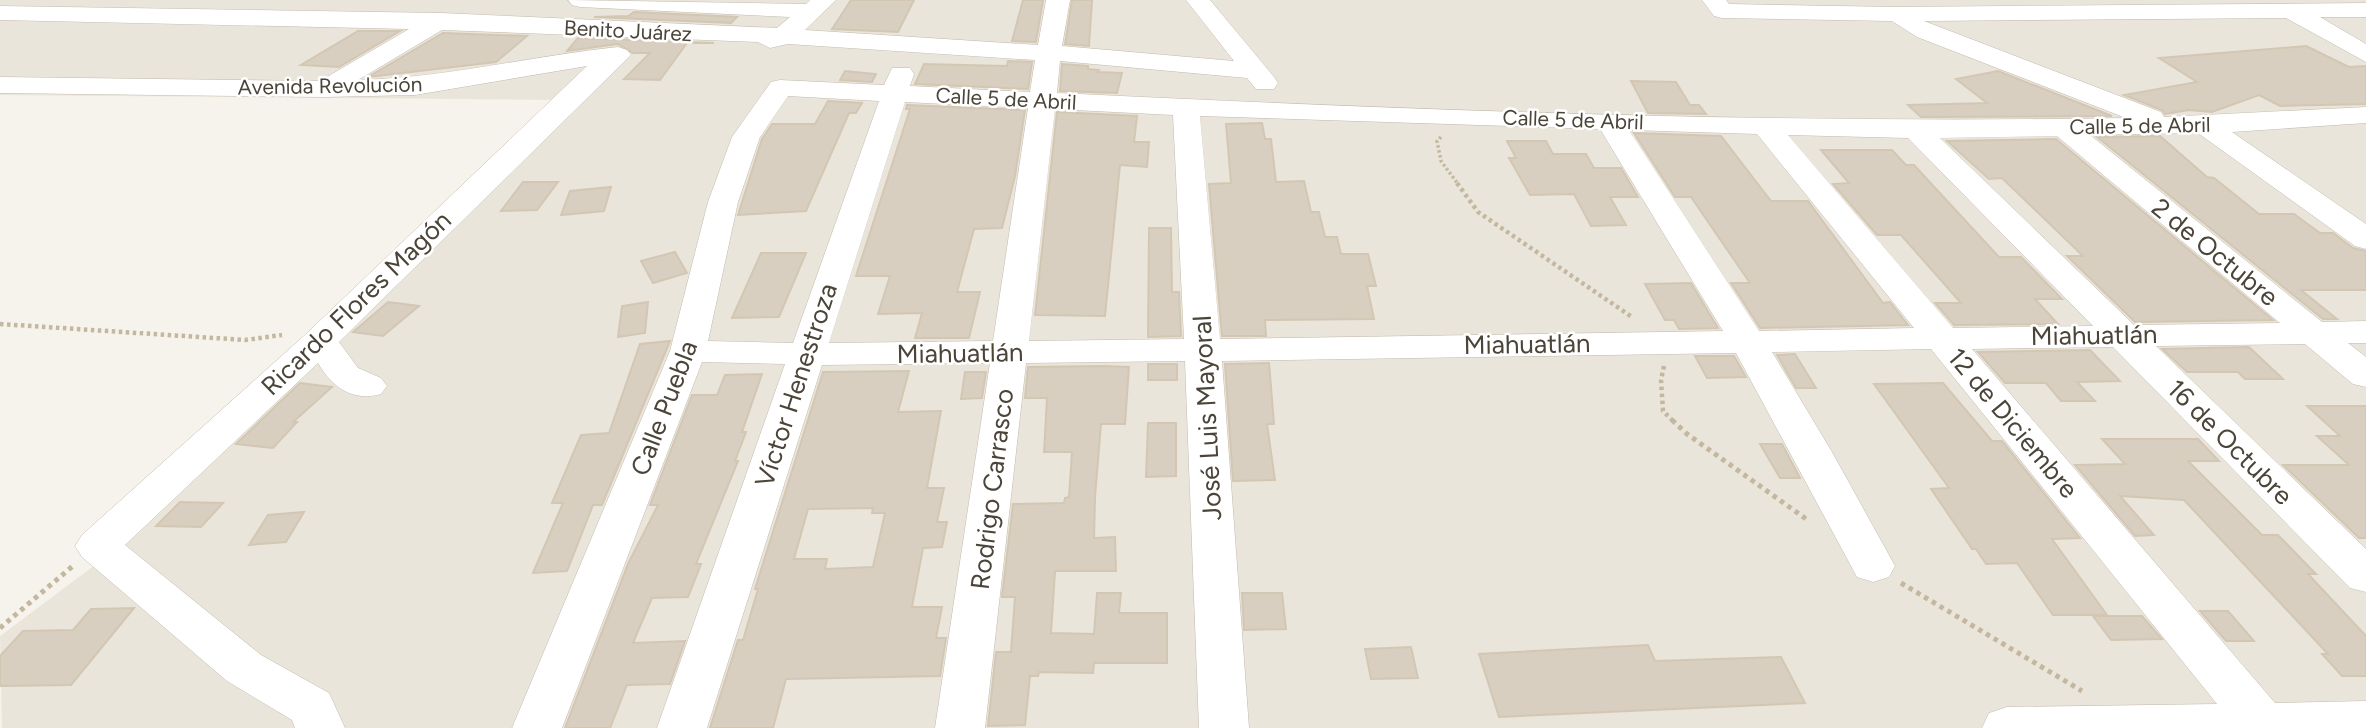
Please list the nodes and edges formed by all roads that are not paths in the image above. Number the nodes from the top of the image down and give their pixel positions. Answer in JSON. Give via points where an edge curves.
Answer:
{"nodes":[{"id":1,"x":345,"y":0,"type":"edge"},
{"id":2,"x":476,"y":0,"type":"edge"},
{"id":3,"x":580,"y":0,"type":"edge"},
{"id":4,"x":1058,"y":0,"type":"edge"},
{"id":5,"x":1198,"y":0,"type":"edge"},
{"id":6,"x":1714,"y":0,"type":"edge"},
{"id":7,"x":1872,"y":0,"type":"edge"},
{"id":8,"x":818,"y":5,"type":"edge"},
{"id":9,"x":2281,"y":5,"type":"edge"},
{"id":10,"x":2366,"y":10,"type":"edge"},
{"id":11,"x":0,"y":13,"type":"edge"},
{"id":12,"x":1895,"y":14,"type":"junction"},
{"id":13,"x":313,"y":18,"type":"junction"},
{"id":14,"x":438,"y":22,"type":"junction"},
{"id":15,"x":781,"y":38,"type":"junction"},
{"id":16,"x":913,"y":43,"type":"junction"},
{"id":17,"x":1049,"y":51,"type":"junction"},
{"id":18,"x":2366,"y":54,"type":"edge"},
{"id":19,"x":612,"y":55,"type":"junction"},
{"id":20,"x":1255,"y":71,"type":"junction"},
{"id":21,"x":0,"y":85,"type":"edge"},
{"id":22,"x":780,"y":88,"type":"joint"},
{"id":23,"x":324,"y":89,"type":"junction"},
{"id":24,"x":894,"y":94,"type":"junction"},
{"id":25,"x":1043,"y":100,"type":"junction"},
{"id":26,"x":1186,"y":108,"type":"junction"},
{"id":27,"x":1287,"y":112,"type":"junction"},
{"id":28,"x":2366,"y":115,"type":"edge"},
{"id":29,"x":1609,"y":121,"type":"junction"},
{"id":30,"x":1764,"y":124,"type":"junction"},
{"id":31,"x":2165,"y":124,"type":"junction"},
{"id":32,"x":2204,"y":125,"type":"junction"},
{"id":33,"x":2064,"y":128,"type":"junction"},
{"id":34,"x":1916,"y":130,"type":"junction"},
{"id":35,"x":2366,"y":239,"type":"edge"},
{"id":36,"x":2313,"y":332,"type":"junction"},
{"id":37,"x":2366,"y":332,"type":"edge"},
{"id":38,"x":2122,"y":334,"type":"junction"},
{"id":39,"x":1941,"y":337,"type":"junction"},
{"id":40,"x":304,"y":338,"type":"junction"},
{"id":41,"x":1746,"y":340,"type":"junction"},
{"id":42,"x":1203,"y":350,"type":"junction"},
{"id":43,"x":688,"y":351,"type":"junction"},
{"id":44,"x":1010,"y":352,"type":"junction"},
{"id":45,"x":806,"y":354,"type":"junction"},
{"id":46,"x":2366,"y":376,"type":"edge"},
{"id":47,"x":368,"y":386,"type":"dead end"},
{"id":48,"x":1872,"y":566,"type":"dead end"},
{"id":49,"x":2366,"y":576,"type":"edge"},
{"id":50,"x":2366,"y":722,"type":"edge"},
{"id":51,"x":2262,"y":723,"type":"junction"},
{"id":52,"x":320,"y":728,"type":"edge"},
{"id":53,"x":537,"y":728,"type":"edge"},
{"id":54,"x":682,"y":728,"type":"edge"},
{"id":55,"x":960,"y":728,"type":"edge"},
{"id":56,"x":1224,"y":728,"type":"edge"},
{"id":57,"x":2007,"y":728,"type":"edge"}],
"edges":[{"from":1,"to":13,"type":"street"},
{"from":2,"to":14,"type":"street"},
{"from":3,"to":8,"type":"street"},
{"from":4,"to":17,"type":"street","name":"Rodrigo Carrasco"},
{"from":5,"to":20,"type":"street"},
{"from":6,"to":12,"type":"street","via":[[1722,11]]},
{"from":7,"to":12,"type":"street"},
{"from":8,"to":15,"type":"street"},
{"from":9,"to":10,"type":"street"},
{"from":9,"to":12,"type":"street"},
{"from":9,"to":18,"type":"street"},
{"from":11,"to":13,"type":"street","name":"Benito Juárez"},
{"from":12,"to":31,"type":"street","via":[[1926,32]]},
{"from":13,"to":14,"type":"street","name":"Benito Juárez"},
{"from":14,"to":15,"type":"street","name":"Benito Juárez"},
{"from":14,"to":23,"type":"street"},
{"from":15,"to":16,"type":"street","name":"Benito Juárez"},
{"from":15,"to":19,"type":"street","name":"Avenida Revolución","via":[[751,46]]},
{"from":16,"to":17,"type":"street","name":"Benito Juárez"},
{"from":16,"to":24,"type":"street","name":"Víctor Henestroza"},
{"from":17,"to":20,"type":"street","name":"Benito Juárez"},
{"from":17,"to":25,"type":"street","name":"Rodrigo Carrasco"},
{"from":19,"to":23,"type":"street","name":"Avenida Revolución","via":[[415,87]]},
{"from":19,"to":40,"type":"street","name":"Ricardo Flores Magón"},
{"from":20,"to":27,"type":"street"},
{"from":21,"to":23,"type":"street","name":"Avenida Revolución"},
{"from":22,"to":24,"type":"street","name":"Calle 5 de Abril"},
{"from":22,"to":43,"type":"street","name":"Calle Puebla","via":[[746,137],[723,202]]},
{"from":24,"to":25,"type":"street","name":"Calle 5 de Abril"},
{"from":24,"to":45,"type":"street","name":"Víctor Henestroza"},
{"from":25,"to":26,"type":"street","name":"Calle 5 de Abril"},
{"from":25,"to":44,"type":"street","name":"Rodrigo Carrasco"},
{"from":26,"to":27,"type":"street","name":"Calle 5 de Abril"},
{"from":26,"to":42,"type":"street","name":"José Luis Mayoral"},
{"from":27,"to":29,"type":"street","name":"Calle 5 de Abril"},
{"from":28,"to":32,"type":"street","name":"Calle 5 de Abril"},
{"from":29,"to":30,"type":"street","name":"Calle 5 de Abril"},
{"from":29,"to":41,"type":"street"},
{"from":30,"to":34,"type":"street","name":"Calle 5 de Abril"},
{"from":30,"to":39,"type":"street","name":"12 de Diciembre"},
{"from":31,"to":32,"type":"street","name":"Calle 5 de Abril"},
{"from":31,"to":33,"type":"street","name":"Calle 5 de Abril"},
{"from":32,"to":35,"type":"street"},
{"from":33,"to":34,"type":"street","name":"Calle 5 de Abril"},
{"from":33,"to":36,"type":"street","name":"2 de Octubre"},
{"from":34,"to":38,"type":"street","name":"16 de Octubre"},
{"from":36,"to":37,"type":"street","name":"Miahuatlán"},
{"from":36,"to":38,"type":"street","name":"Miahuatlán"},
{"from":36,"to":46,"type":"street","name":"2 de Octubre"},
{"from":38,"to":39,"type":"street","name":"Miahuatlán"},
{"from":38,"to":49,"type":"street","name":"16 de Octubre"},
{"from":39,"to":41,"type":"street","name":"Miahuatlán"},
{"from":39,"to":51,"type":"street","name":"12 de Diciembre"},
{"from":40,"to":47,"type":"street","via":[[332,355],[344,376]]},
{"from":40,"to":52,"type":"street","name":"Ricardo Flores Magón","via":[[97,546],[244,668],[311,706]]},
{"from":41,"to":42,"type":"street","name":"Miahuatlán"},
{"from":41,"to":48,"type":"street","via":[[1839,498]]},
{"from":42,"to":44,"type":"street","name":"Miahuatlán"},
{"from":42,"to":56,"type":"street","name":"José Luis Mayoral"},
{"from":43,"to":45,"type":"street","name":"Miahuatlán"},
{"from":43,"to":53,"type":"street","name":"Calle Puebla"},
{"from":44,"to":45,"type":"street","name":"Miahuatlán"},
{"from":44,"to":55,"type":"street","name":"Rodrigo Carrasco"},
{"from":45,"to":54,"type":"street","name":"Víctor Henestroza"},
{"from":50,"to":51,"type":"street"},
{"from":51,"to":57,"type":"street"}]}
